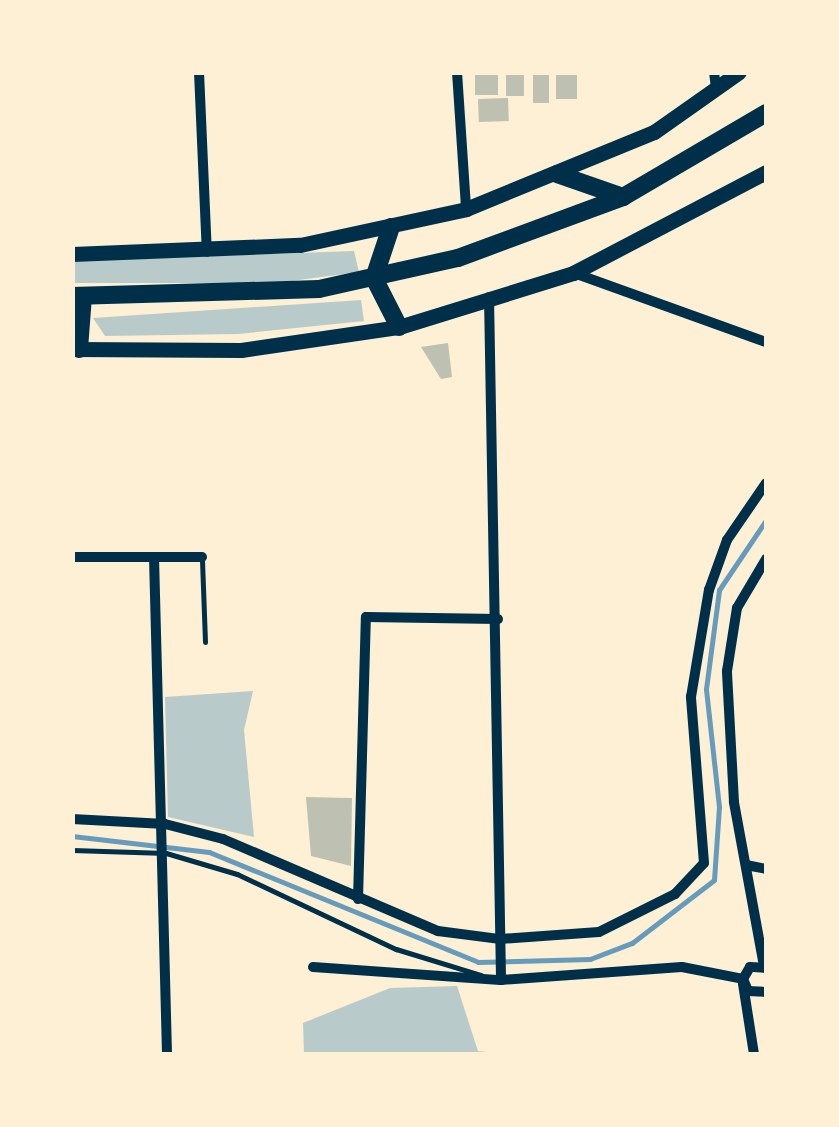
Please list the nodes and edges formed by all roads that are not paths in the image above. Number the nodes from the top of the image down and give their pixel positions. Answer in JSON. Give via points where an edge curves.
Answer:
{"nodes":[{"id":1,"x":199,"y":72,"type":"edge"},
{"id":2,"x":457,"y":72,"type":"edge"},
{"id":3,"x":738,"y":72,"type":"edge"},
{"id":4,"x":715,"y":81,"type":"edge"},
{"id":5,"x":766,"y":113,"type":"edge"},
{"id":6,"x":766,"y":172,"type":"edge"},
{"id":7,"x":557,"y":174,"type":"junction"},
{"id":8,"x":624,"y":197,"type":"junction"},
{"id":9,"x":466,"y":209,"type":"junction"},
{"id":10,"x":390,"y":227,"type":"junction"},
{"id":11,"x":207,"y":253,"type":"junction"},
{"id":12,"x":72,"y":254,"type":"edge"},
{"id":13,"x":573,"y":273,"type":"junction"},
{"id":14,"x":374,"y":278,"type":"junction"},
{"id":15,"x":78,"y":296,"type":"edge"},
{"id":16,"x":489,"y":297,"type":"junction"},
{"id":17,"x":399,"y":326,"type":"junction"},
{"id":18,"x":766,"y":342,"type":"edge"},
{"id":19,"x":76,"y":349,"type":"edge"},
{"id":20,"x":766,"y":483,"type":"edge"},
{"id":21,"x":72,"y":557,"type":"edge"},
{"id":22,"x":154,"y":557,"type":"junction"},
{"id":23,"x":202,"y":557,"type":"joint"},
{"id":24,"x":766,"y":559,"type":"edge"},
{"id":25,"x":498,"y":618,"type":"junction"},
{"id":26,"x":204,"y":642,"type":"dead end"},
{"id":27,"x":72,"y":819,"type":"edge"},
{"id":28,"x":164,"y":824,"type":"junction"},
{"id":29,"x":72,"y":850,"type":"edge"},
{"id":30,"x":166,"y":853,"type":"junction"},
{"id":31,"x":746,"y":865,"type":"junction"},
{"id":32,"x":766,"y":870,"type":"edge"},
{"id":33,"x":358,"y":900,"type":"junction"},
{"id":34,"x":500,"y":939,"type":"junction"},
{"id":35,"x":313,"y":967,"type":"dead end"},
{"id":36,"x":765,"y":967,"type":"edge"},
{"id":37,"x":501,"y":980,"type":"junction"},
{"id":38,"x":743,"y":981,"type":"junction"},
{"id":39,"x":766,"y":992,"type":"edge"},
{"id":40,"x":167,"y":1054,"type":"edge"},
{"id":41,"x":754,"y":1054,"type":"edge"}],
"edges":[{"from":1,"to":11,"type":"street"},
{"from":2,"to":9,"type":"street"},
{"from":3,"to":4,"type":"main road"},
{"from":4,"to":7,"type":"main road","via":[[654,132]]},
{"from":5,"to":8,"type":"highway"},
{"from":6,"to":13,"type":"main road"},
{"from":7,"to":8,"type":"highway"},
{"from":7,"to":9,"type":"main road"},
{"from":8,"to":14,"type":"highway"},
{"from":9,"to":10,"type":"main road"},
{"from":10,"to":11,"type":"main road"},
{"from":10,"to":14,"type":"highway"},
{"from":11,"to":12,"type":"main road"},
{"from":13,"to":16,"type":"main road"},
{"from":13,"to":18,"type":"street"},
{"from":14,"to":15,"type":"highway","via":[[270,293]]},
{"from":14,"to":17,"type":"highway"},
{"from":15,"to":19,"type":"highway"},
{"from":16,"to":17,"type":"main road"},
{"from":16,"to":25,"type":"street"},
{"from":17,"to":19,"type":"main road","via":[[241,350]]},
{"from":20,"to":34,"type":"street","via":[[728,540],[709,590],[690,696],[706,850],[675,894],[598,932]]},
{"from":21,"to":22,"type":"street"},
{"from":22,"to":23,"type":"street"},
{"from":22,"to":28,"type":"street"},
{"from":23,"to":26,"type":"lane"},
{"from":24,"to":31,"type":"street","via":[[736,608],[727,671]]},
{"from":25,"to":33,"type":"street","via":[[366,617]]},
{"from":25,"to":34,"type":"street"},
{"from":27,"to":28,"type":"street"},
{"from":28,"to":30,"type":"street"},
{"from":28,"to":33,"type":"street"},
{"from":29,"to":30,"type":"lane"},
{"from":30,"to":37,"type":"lane","via":[[237,874],[396,950]]},
{"from":30,"to":40,"type":"street"},
{"from":31,"to":32,"type":"street"},
{"from":31,"to":36,"type":"street"},
{"from":33,"to":34,"type":"street","via":[[438,931]]},
{"from":34,"to":37,"type":"street"},
{"from":35,"to":37,"type":"street"},
{"from":36,"to":38,"type":"street"},
{"from":37,"to":38,"type":"street","via":[[682,967]]},
{"from":38,"to":39,"type":"street"},
{"from":38,"to":41,"type":"street"}]}
